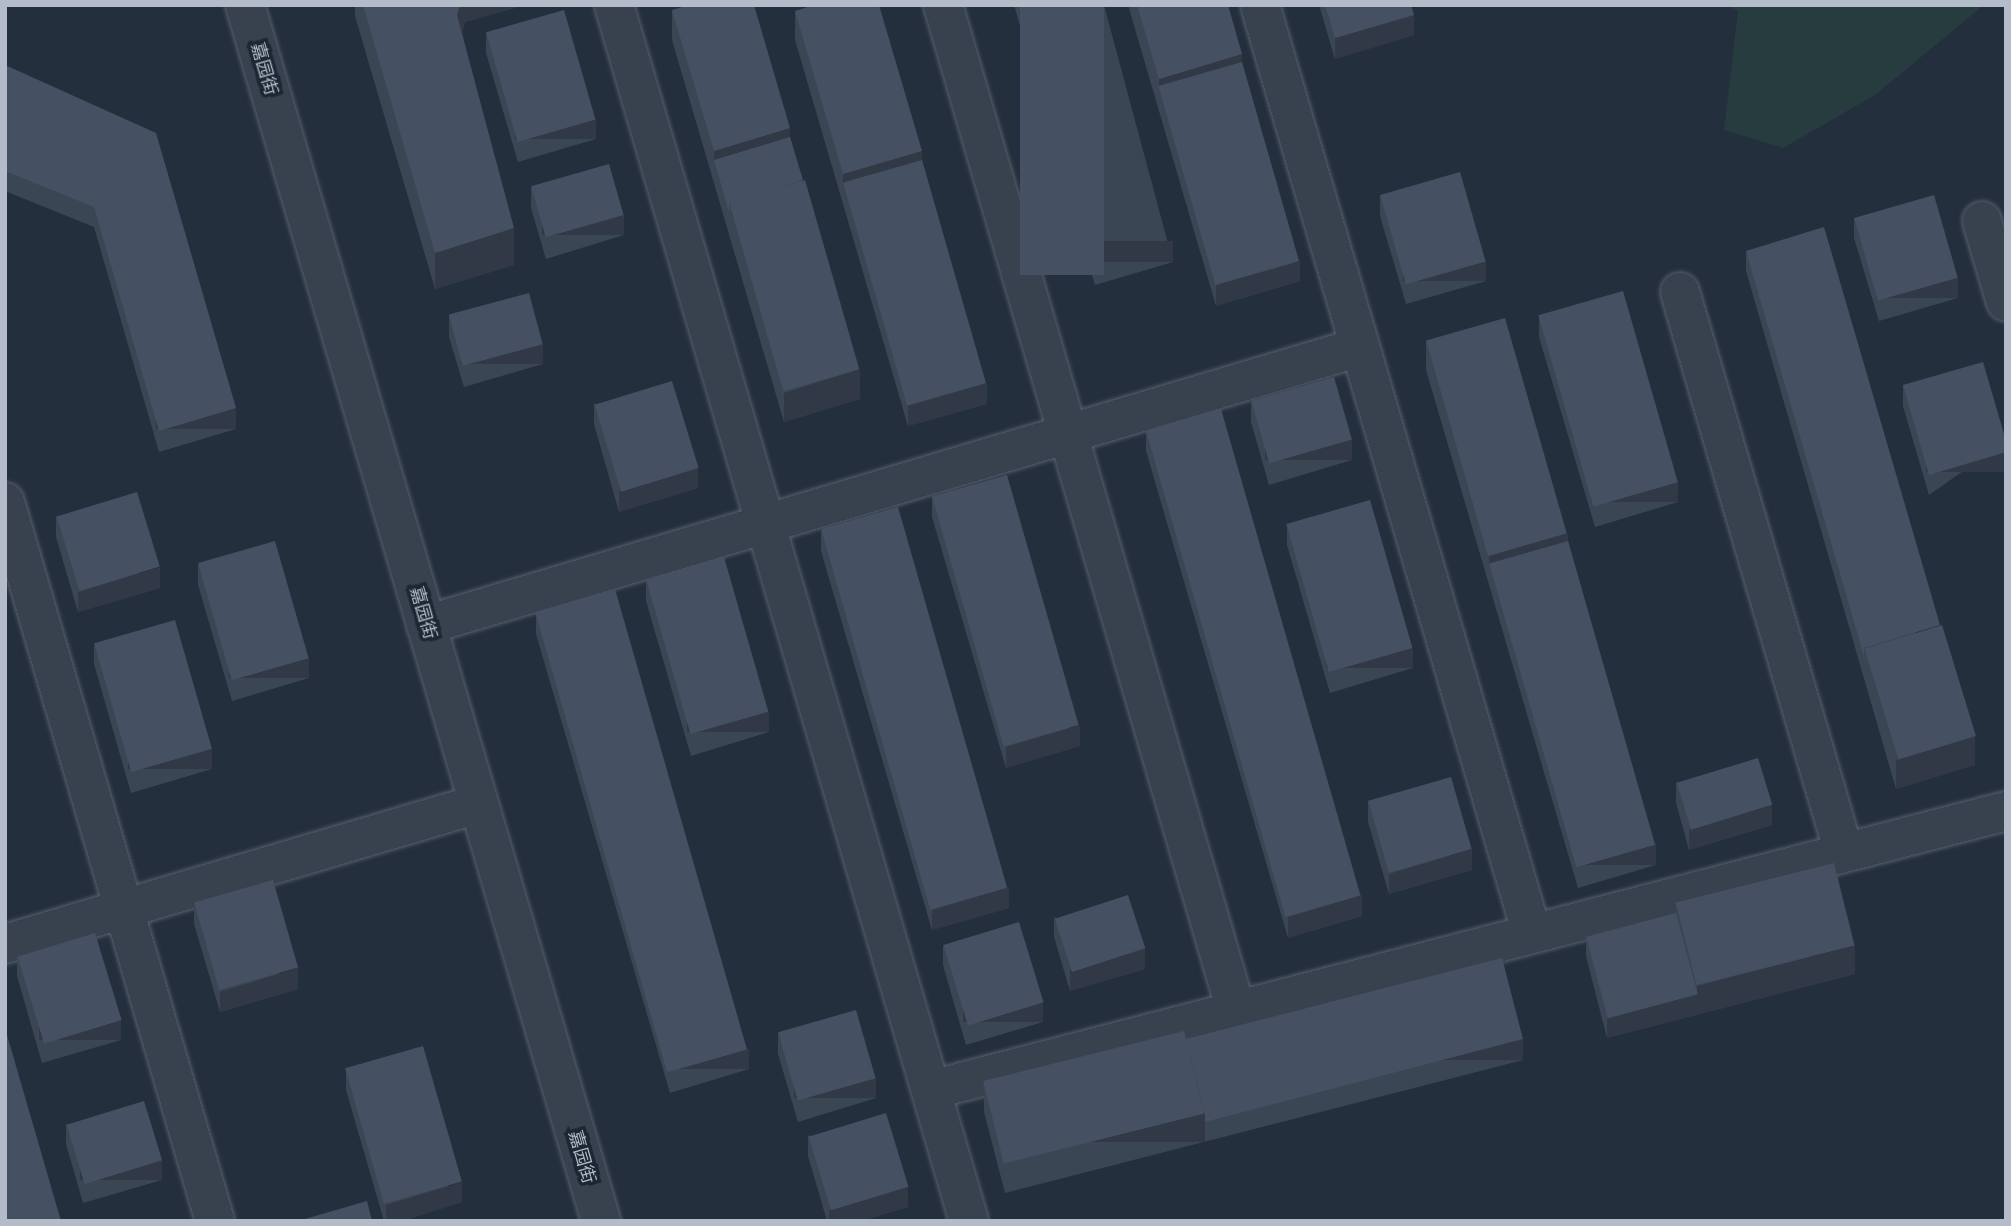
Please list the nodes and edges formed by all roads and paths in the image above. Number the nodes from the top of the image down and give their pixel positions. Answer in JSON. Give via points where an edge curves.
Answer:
{"nodes":[{"id":1,"x":245,"y":5,"type":"edge"},
{"id":2,"x":943,"y":5,"type":"edge"},
{"id":3,"x":1260,"y":5,"type":"edge"},
{"id":4,"x":621,"y":7,"type":"edge"},
{"id":5,"x":1982,"y":221,"type":"dead end"},
{"id":6,"x":1680,"y":292,"type":"dead end"},
{"id":7,"x":2006,"y":302,"type":"edge"},
{"id":8,"x":1360,"y":347,"type":"junction"},
{"id":9,"x":1068,"y":433,"type":"junction"},
{"id":10,"x":5,"y":502,"type":"edge"},
{"id":11,"x":766,"y":523,"type":"junction"},
{"id":12,"x":426,"y":625,"type":"junction"},
{"id":13,"x":479,"y":804,"type":"junction"},
{"id":14,"x":2006,"y":811,"type":"edge"},
{"id":15,"x":1844,"y":853,"type":"junction"},
{"id":16,"x":124,"y":909,"type":"junction"},
{"id":17,"x":1532,"y":934,"type":"junction"},
{"id":18,"x":5,"y":944,"type":"edge"},
{"id":19,"x":1236,"y":1010,"type":"junction"},
{"id":20,"x":931,"y":1090,"type":"junction"},
{"id":21,"x":215,"y":1221,"type":"edge"},
{"id":22,"x":601,"y":1221,"type":"edge"},
{"id":23,"x":969,"y":1221,"type":"edge"}],
"edges":[{"from":1,"to":12,"type":"street","name":"嘉园街"},
{"from":2,"to":9,"type":"street"},
{"from":3,"to":8,"type":"street"},
{"from":4,"to":11,"type":"street"},
{"from":5,"to":7,"type":"street"},
{"from":6,"to":15,"type":"street"},
{"from":8,"to":9,"type":"street"},
{"from":8,"to":17,"type":"street"},
{"from":9,"to":11,"type":"street"},
{"from":9,"to":19,"type":"street"},
{"from":10,"to":16,"type":"street"},
{"from":11,"to":12,"type":"street"},
{"from":11,"to":20,"type":"street"},
{"from":12,"to":13,"type":"street","name":"嘉园街"},
{"from":13,"to":16,"type":"street"},
{"from":13,"to":22,"type":"street","name":"嘉园街"},
{"from":14,"to":15,"type":"street"},
{"from":15,"to":17,"type":"street"},
{"from":16,"to":18,"type":"street"},
{"from":16,"to":21,"type":"street"},
{"from":17,"to":19,"type":"street"},
{"from":19,"to":20,"type":"street"},
{"from":20,"to":23,"type":"street"}]}
